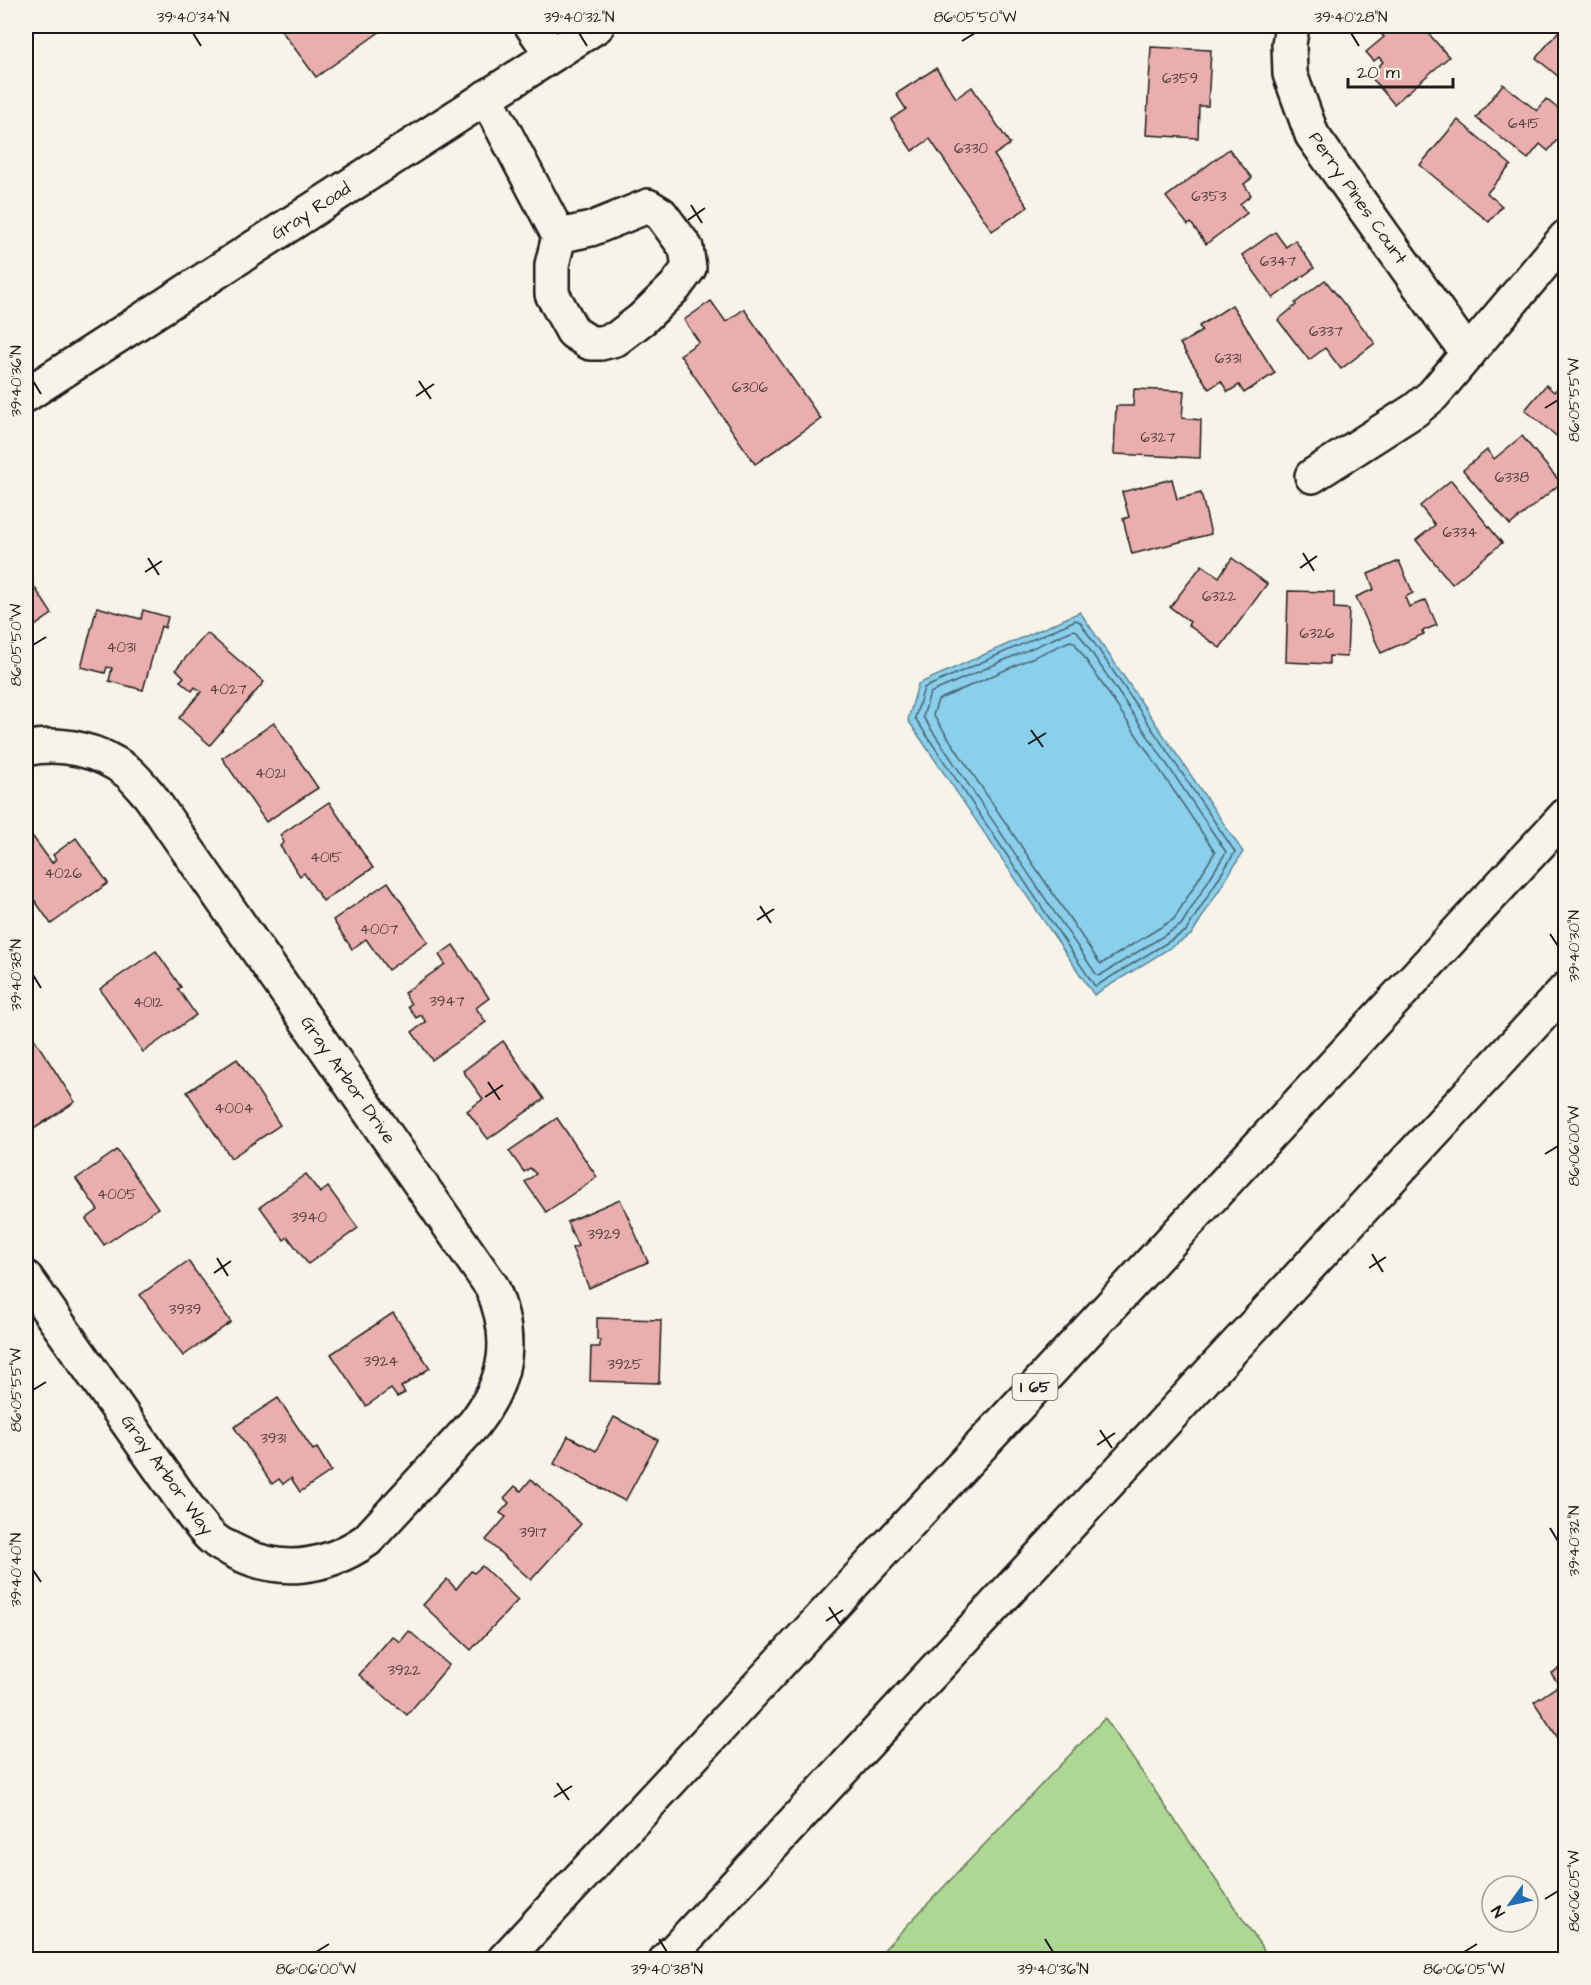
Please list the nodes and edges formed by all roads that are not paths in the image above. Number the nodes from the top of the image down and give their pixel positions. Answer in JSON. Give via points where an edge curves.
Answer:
{"nodes":[{"id":1,"x":532,"y":26,"type":"edge"},
{"id":2,"x":597,"y":26,"type":"edge"},
{"id":3,"x":1292,"y":26,"type":"edge"},
{"id":4,"x":552,"y":54,"type":"junction"},
{"id":5,"x":486,"y":97,"type":"junction"},
{"id":6,"x":559,"y":236,"type":"junction"},
{"id":7,"x":1566,"y":237,"type":"edge"},
{"id":8,"x":1468,"y":354,"type":"junction"},
{"id":9,"x":26,"y":396,"type":"edge"},
{"id":10,"x":1312,"y":477,"type":"dead end"},
{"id":11,"x":26,"y":749,"type":"edge"},
{"id":12,"x":1566,"y":815,"type":"edge"},
{"id":13,"x":1566,"y":989,"type":"edge"},
{"id":14,"x":26,"y":1278,"type":"edge"},
{"id":15,"x":415,"y":1488,"type":"joint"},
{"id":16,"x":504,"y":1959,"type":"edge"},
{"id":17,"x":666,"y":1959,"type":"edge"}],
"edges":[{"from":1,"to":4,"type":"main road"},
{"from":2,"to":4,"type":"main road","name":"Gray Road"},
{"from":3,"to":8,"type":"main road","name":"Perry Pines Court","via":[[1290,74],[1312,135]]},
{"from":4,"to":5,"type":"main road","name":"Gray Road"},
{"from":5,"to":6,"type":"main road"},
{"from":5,"to":9,"type":"main road","name":"Gray Road"},
{"from":6,"to":6,"type":"main road","via":[[552,265],[552,294],[573,332],[590,343],[616,339],[675,287],[689,268],[686,248],[661,214],[648,206],[591,229]]},
{"from":7,"to":8,"type":"main road"},
{"from":8,"to":10,"type":"main road","via":[[1415,410]]},
{"from":11,"to":15,"type":"main road","name":"Gray Arbor Drive","via":[[65,747],[98,755],[127,772],[150,796],[492,1287],[506,1333],[500,1381],[474,1424]]},
{"from":12,"to":16,"type":"main road","number":"I 65"},
{"from":13,"to":17,"type":"main road"},
{"from":14,"to":15,"type":"main road","name":"Gray Arbor Way","via":[[194,1517],[215,1541],[244,1557],[274,1566],[331,1559],[367,1540]]}]}
